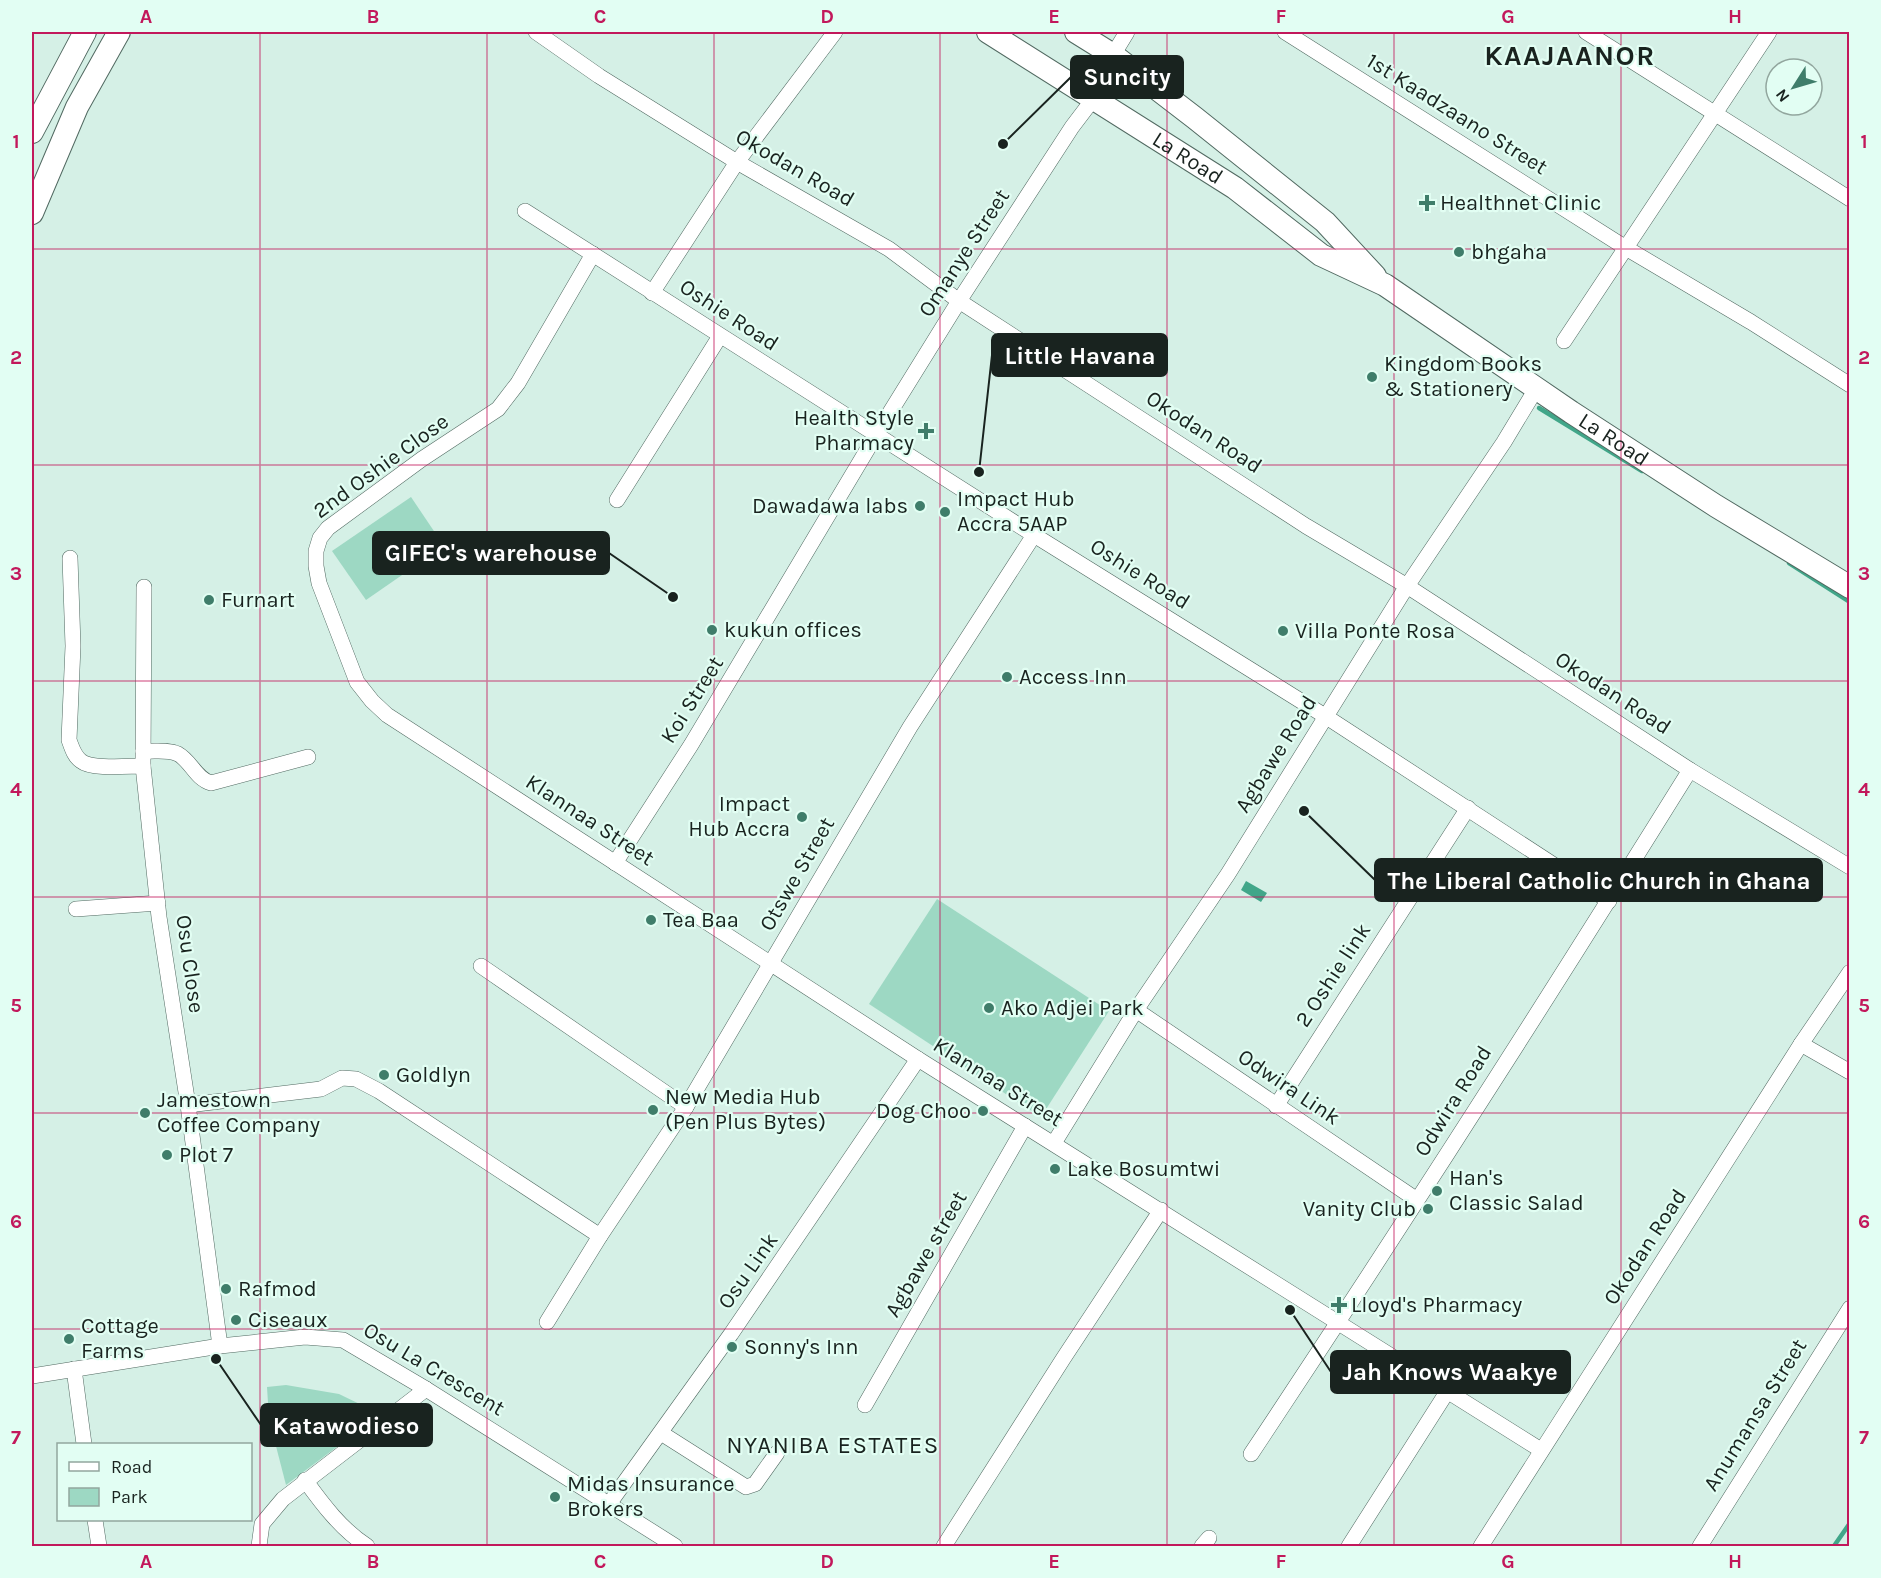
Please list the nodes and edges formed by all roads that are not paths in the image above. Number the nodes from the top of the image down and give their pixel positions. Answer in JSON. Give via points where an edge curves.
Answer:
{"nodes":[{"id":1,"x":84,"y":32,"type":"edge"},
{"id":2,"x":119,"y":32,"type":"edge"},
{"id":3,"x":536,"y":32,"type":"edge"},
{"id":4,"x":835,"y":32,"type":"edge"},
{"id":5,"x":988,"y":32,"type":"edge"},
{"id":6,"x":1076,"y":32,"type":"edge"},
{"id":7,"x":1127,"y":32,"type":"edge"},
{"id":8,"x":1285,"y":32,"type":"edge"},
{"id":9,"x":1586,"y":32,"type":"edge"},
{"id":10,"x":1769,"y":32,"type":"edge"},
{"id":11,"x":1113,"y":55,"type":"junction"},
{"id":12,"x":1094,"y":98,"type":"junction"},
{"id":13,"x":1715,"y":114,"type":"junction"},
{"id":14,"x":1195,"y":118,"type":"junction"},
{"id":15,"x":32,"y":132,"type":"edge"},
{"id":16,"x":1174,"y":148,"type":"junction"},
{"id":17,"x":737,"y":162,"type":"junction"},
{"id":18,"x":1850,"y":199,"type":"edge"},
{"id":19,"x":525,"y":211,"type":"dead end"},
{"id":20,"x":32,"y":213,"type":"edge"},
{"id":21,"x":1626,"y":248,"type":"junction"},
{"id":22,"x":593,"y":254,"type":"junction"},
{"id":23,"x":1385,"y":285,"type":"junction"},
{"id":24,"x":652,"y":293,"type":"junction"},
{"id":25,"x":959,"y":301,"type":"junction"},
{"id":26,"x":720,"y":336,"type":"junction"},
{"id":27,"x":1564,"y":341,"type":"dead end"},
{"id":28,"x":1850,"y":385,"type":"edge"},
{"id":29,"x":1536,"y":389,"type":"junction"},
{"id":30,"x":876,"y":435,"type":"junction"},
{"id":31,"x":617,"y":500,"type":"dead end"},
{"id":32,"x":1034,"y":535,"type":"junction"},
{"id":33,"x":70,"y":558,"type":"dead end"},
{"id":34,"x":1407,"y":586,"type":"junction"},
{"id":35,"x":144,"y":587,"type":"dead end"},
{"id":36,"x":1850,"y":588,"type":"edge"},
{"id":37,"x":1325,"y":716,"type":"junction"},
{"id":38,"x":435,"y":747,"type":"joint"},
{"id":39,"x":308,"y":757,"type":"dead end"},
{"id":40,"x":143,"y":758,"type":"junction"},
{"id":41,"x":1690,"y":770,"type":"junction"},
{"id":42,"x":1468,"y":808,"type":"junction"},
{"id":43,"x":615,"y":863,"type":"junction"},
{"id":44,"x":1850,"y":867,"type":"edge"},
{"id":45,"x":1609,"y":901,"type":"junction"},
{"id":46,"x":158,"y":903,"type":"junction"},
{"id":47,"x":76,"y":909,"type":"dead end"},
{"id":48,"x":771,"y":963,"type":"junction"},
{"id":49,"x":481,"y":966,"type":"dead end"},
{"id":50,"x":1850,"y":972,"type":"edge"},
{"id":51,"x":1136,"y":1010,"type":"junction"},
{"id":52,"x":1801,"y":1044,"type":"junction"},
{"id":53,"x":918,"y":1059,"type":"junction"},
{"id":54,"x":1850,"y":1072,"type":"edge"},
{"id":55,"x":188,"y":1105,"type":"junction"},
{"id":56,"x":1276,"y":1106,"type":"junction"},
{"id":57,"x":686,"y":1107,"type":"junction"},
{"id":58,"x":1025,"y":1126,"type":"junction"},
{"id":59,"x":1054,"y":1143,"type":"junction"},
{"id":60,"x":1417,"y":1200,"type":"junction"},
{"id":61,"x":1161,"y":1210,"type":"junction"},
{"id":62,"x":600,"y":1236,"type":"junction"},
{"id":63,"x":1850,"y":1308,"type":"edge"},
{"id":64,"x":547,"y":1322,"type":"dead end"},
{"id":65,"x":1338,"y":1324,"type":"junction"},
{"id":66,"x":220,"y":1346,"type":"junction"},
{"id":67,"x":74,"y":1370,"type":"junction"},
{"id":68,"x":32,"y":1376,"type":"edge"},
{"id":69,"x":426,"y":1389,"type":"junction"},
{"id":70,"x":1447,"y":1392,"type":"junction"},
{"id":71,"x":865,"y":1405,"type":"dead end"},
{"id":72,"x":661,"y":1433,"type":"junction"},
{"id":73,"x":84,"y":1443,"type":"edge"},
{"id":74,"x":1541,"y":1450,"type":"junction"},
{"id":75,"x":777,"y":1453,"type":"dead end"},
{"id":76,"x":1251,"y":1454,"type":"dead end"},
{"id":77,"x":305,"y":1480,"type":"junction"},
{"id":78,"x":609,"y":1504,"type":"junction"},
{"id":79,"x":95,"y":1521,"type":"edge"},
{"id":80,"x":99,"y":1546,"type":"edge"},
{"id":81,"x":259,"y":1546,"type":"edge"},
{"id":82,"x":367,"y":1546,"type":"edge"},
{"id":83,"x":675,"y":1546,"type":"edge"},
{"id":84,"x":945,"y":1546,"type":"edge"},
{"id":85,"x":1349,"y":1546,"type":"edge"},
{"id":86,"x":1480,"y":1546,"type":"edge"},
{"id":87,"x":1700,"y":1546,"type":"edge"}],
"edges":[{"from":1,"to":15,"type":"main road"},
{"from":2,"to":20,"type":"main road","via":[[77,107]]},
{"from":3,"to":17,"type":"street","name":"Okodan Road"},
{"from":4,"to":17,"type":"street"},
{"from":5,"to":12,"type":"main road","name":"La Road"},
{"from":6,"to":11,"type":"main road","name":"La Road"},
{"from":7,"to":11,"type":"street"},
{"from":8,"to":21,"type":"street","name":"1st Kaadzaano Street"},
{"from":9,"to":13,"type":"street"},
{"from":10,"to":13,"type":"street"},
{"from":11,"to":14,"type":"main road","name":"La Road"},
{"from":12,"to":16,"type":"main road","name":"La Road"},
{"from":12,"to":25,"type":"street","name":"Omanye Street"},
{"from":13,"to":18,"type":"street"},
{"from":13,"to":21,"type":"street"},
{"from":14,"to":16,"type":"main road"},
{"from":14,"to":23,"type":"main road","name":"La Road","via":[[1325,222]]},
{"from":16,"to":23,"type":"main road","name":"La Road","via":[[1235,188],[1321,255]]},
{"from":17,"to":24,"type":"street"},
{"from":17,"to":25,"type":"street","name":"Okodan Road","via":[[889,249]]},
{"from":19,"to":22,"type":"street","name":"Oshie Road"},
{"from":21,"to":27,"type":"street"},
{"from":21,"to":28,"type":"street","name":"1st Kaadzaano Street"},
{"from":22,"to":24,"type":"street","name":"Oshie Road"},
{"from":22,"to":38,"type":"street","name":"2nd Oshie Close","via":[[518,383],[498,409],[346,514],[328,528],[318,545],[319,583],[357,682],[387,715]]},
{"from":23,"to":29,"type":"main road","name":"La Road"},
{"from":24,"to":26,"type":"street","name":"Oshie Road"},
{"from":25,"to":30,"type":"street","name":"Omanye Street"},
{"from":25,"to":34,"type":"street","name":"Okodan Road","via":[[1306,526]]},
{"from":26,"to":30,"type":"street","name":"Oshie Road"},
{"from":26,"to":31,"type":"street"},
{"from":29,"to":34,"type":"street","name":"Agbawe Road"},
{"from":29,"to":36,"type":"main road","name":"La Road"},
{"from":30,"to":32,"type":"street","name":"Oshie Road"},
{"from":30,"to":43,"type":"street","name":"Koi Street","via":[[696,738]]},
{"from":32,"to":37,"type":"street","name":"Oshie Road"},
{"from":32,"to":48,"type":"street","name":"Otswe Street","via":[[910,727]]},
{"from":33,"to":40,"type":"street","via":[[69,740],[82,762],[93,766]]},
{"from":34,"to":37,"type":"street","name":"Agbawe Road"},
{"from":34,"to":41,"type":"street","name":"Okodan Road"},
{"from":35,"to":40,"type":"street","name":"Osu Close"},
{"from":37,"to":42,"type":"street","name":"Oshie Road"},
{"from":37,"to":51,"type":"street","name":"Agbawe Road","via":[[1228,874]]},
{"from":38,"to":43,"type":"street","name":"Klannaa Street"},
{"from":39,"to":40,"type":"street","via":[[211,783],[204,781],[180,755],[171,752]]},
{"from":40,"to":46,"type":"street","name":"Osu Close"},
{"from":41,"to":44,"type":"street","name":"Okodan Road"},
{"from":41,"to":45,"type":"street","name":"Odwira Road"},
{"from":42,"to":45,"type":"street","name":"Oshie Road"},
{"from":42,"to":56,"type":"street","name":"2 Oshie link"},
{"from":43,"to":48,"type":"street","name":"Klannaa Street"},
{"from":45,"to":60,"type":"street","name":"Odwira Road"},
{"from":46,"to":47,"type":"street"},
{"from":46,"to":55,"type":"street","name":"Osu Close"},
{"from":48,"to":53,"type":"street","name":"Klannaa Street"},
{"from":48,"to":57,"type":"street","name":"Otswe Street"},
{"from":49,"to":57,"type":"street"},
{"from":50,"to":52,"type":"street","name":"Okodan Road"},
{"from":51,"to":56,"type":"street","name":"Odwira Link"},
{"from":51,"to":59,"type":"street","name":"Agbawe Road"},
{"from":52,"to":54,"type":"street"},
{"from":52,"to":74,"type":"street","name":"Okodan Road"},
{"from":53,"to":58,"type":"street","name":"Klannaa Street"},
{"from":53,"to":72,"type":"street","name":"Osu Link"},
{"from":55,"to":62,"type":"street","via":[[321,1089],[342,1078],[356,1079],[379,1090]]},
{"from":55,"to":66,"type":"street","name":"Osu Close"},
{"from":56,"to":60,"type":"street","name":"Odwira Link"},
{"from":57,"to":62,"type":"street","name":"Otswe Street"},
{"from":58,"to":59,"type":"street","name":"Klannaa Street"},
{"from":58,"to":71,"type":"street","name":"Agbawe street"},
{"from":59,"to":61,"type":"street","name":"Klannaa Street"},
{"from":60,"to":65,"type":"street","name":"Odwira Road"},
{"from":61,"to":65,"type":"street","name":"Klannaa Street"},
{"from":61,"to":84,"type":"street"},
{"from":62,"to":64,"type":"street","name":"Otswe Street"},
{"from":63,"to":87,"type":"street","name":"Anumansa Street"},
{"from":65,"to":70,"type":"street","name":"Klannaa Street"},
{"from":65,"to":76,"type":"street","name":"Odwira Road"},
{"from":66,"to":67,"type":"street","name":"Osu La Crescent"},
{"from":66,"to":69,"type":"street","name":"Osu La Crescent","via":[[305,1337],[343,1340]]},
{"from":67,"to":68,"type":"street","name":"Osu La Crescent"},
{"from":67,"to":73,"type":"street"},
{"from":69,"to":77,"type":"street"},
{"from":69,"to":78,"type":"street","name":"Osu La Crescent"},
{"from":70,"to":74,"type":"street","name":"Klannaa Street"},
{"from":70,"to":85,"type":"street"},
{"from":72,"to":75,"type":"street","via":[[746,1487],[755,1484]]},
{"from":72,"to":78,"type":"street","name":"Osu Link"},
{"from":74,"to":86,"type":"street","name":"Okodan Road"},
{"from":77,"to":81,"type":"street","via":[[262,1524]]},
{"from":77,"to":82,"type":"street","via":[[339,1522]]},
{"from":78,"to":83,"type":"street","name":"Osu La Crescent"},
{"from":79,"to":80,"type":"street"}]}
